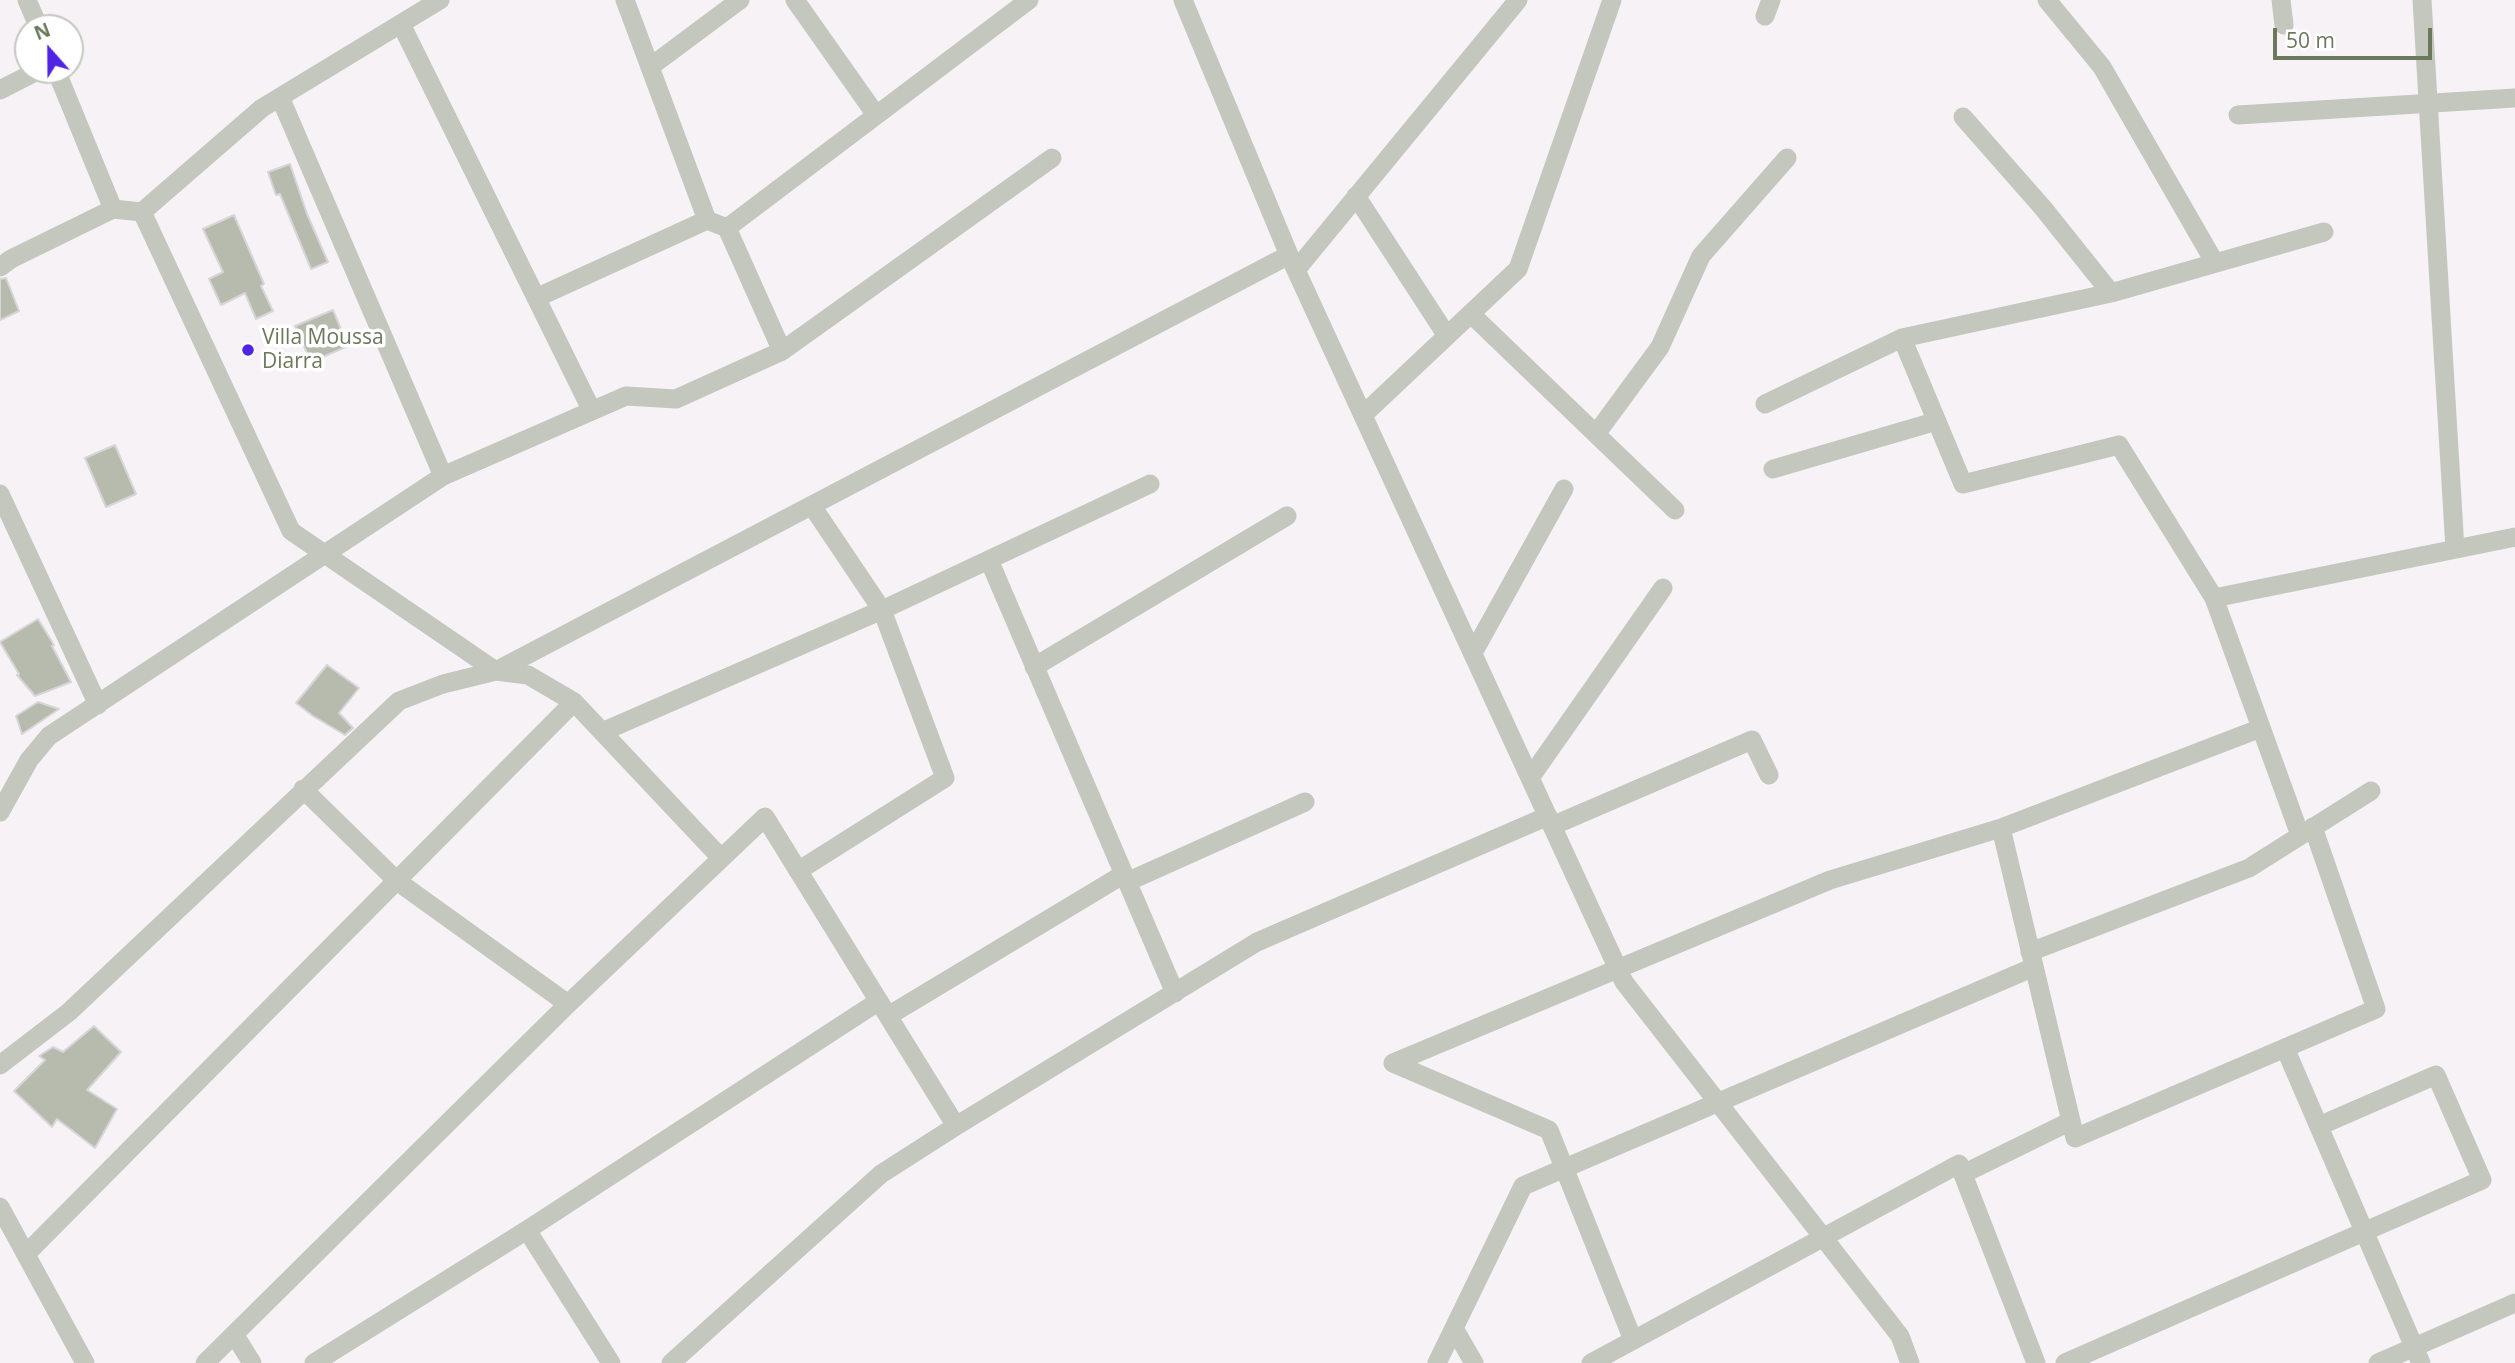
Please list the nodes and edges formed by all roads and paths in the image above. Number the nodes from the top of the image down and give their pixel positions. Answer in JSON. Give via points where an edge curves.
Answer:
{"nodes":[{"id":1,"x":625,"y":0,"type":"edge"},
{"id":2,"x":740,"y":0,"type":"edge"},
{"id":3,"x":795,"y":0,"type":"edge"},
{"id":4,"x":1029,"y":0,"type":"edge"},
{"id":5,"x":1518,"y":0,"type":"edge"},
{"id":6,"x":1612,"y":0,"type":"edge"},
{"id":7,"x":2047,"y":0,"type":"edge"},
{"id":8,"x":2281,"y":0,"type":"edge"},
{"id":9,"x":2422,"y":0,"type":"edge"},
{"id":10,"x":431,"y":3,"type":"edge"},
{"id":11,"x":1190,"y":4,"type":"edge"},
{"id":12,"x":401,"y":24,"type":"junction"},
{"id":13,"x":2284,"y":26,"type":"dead end"},
{"id":14,"x":650,"y":67,"type":"junction"},
{"id":15,"x":62,"y":84,"type":"edge"},
{"id":16,"x":280,"y":97,"type":"junction"},
{"id":17,"x":2515,"y":98,"type":"edge"},
{"id":18,"x":2428,"y":103,"type":"junction"},
{"id":19,"x":876,"y":115,"type":"junction"},
{"id":20,"x":2238,"y":115,"type":"dead end"},
{"id":21,"x":1963,"y":117,"type":"dead end"},
{"id":22,"x":1052,"y":158,"type":"dead end"},
{"id":23,"x":1787,"y":158,"type":"dead end"},
{"id":24,"x":1356,"y":197,"type":"junction"},
{"id":25,"x":113,"y":209,"type":"junction"},
{"id":26,"x":142,"y":212,"type":"junction"},
{"id":27,"x":707,"y":220,"type":"junction"},
{"id":28,"x":727,"y":228,"type":"junction"},
{"id":29,"x":2325,"y":232,"type":"dead end"},
{"id":30,"x":1293,"y":263,"type":"junction"},
{"id":31,"x":2216,"y":263,"type":"junction"},
{"id":32,"x":0,"y":267,"type":"edge"},
{"id":33,"x":2111,"y":293,"type":"junction"},
{"id":34,"x":536,"y":298,"type":"junction"},
{"id":35,"x":1471,"y":314,"type":"junction"},
{"id":36,"x":1447,"y":336,"type":"junction"},
{"id":37,"x":1902,"y":338,"type":"junction"},
{"id":38,"x":782,"y":351,"type":"junction"},
{"id":39,"x":1765,"y":404,"type":"dead end"},
{"id":40,"x":592,"y":411,"type":"junction"},
{"id":41,"x":1363,"y":415,"type":"junction"},
{"id":42,"x":1937,"y":421,"type":"junction"},
{"id":43,"x":1596,"y":434,"type":"junction"},
{"id":44,"x":1773,"y":469,"type":"dead end"},
{"id":45,"x":443,"y":476,"type":"junction"},
{"id":46,"x":1150,"y":484,"type":"dead end"},
{"id":47,"x":1564,"y":489,"type":"dead end"},
{"id":48,"x":0,"y":494,"type":"edge"},
{"id":49,"x":812,"y":506,"type":"junction"},
{"id":50,"x":1675,"y":510,"type":"dead end"},
{"id":51,"x":1287,"y":516,"type":"dead end"},
{"id":52,"x":2515,"y":537,"type":"edge"},
{"id":53,"x":2455,"y":549,"type":"junction"},
{"id":54,"x":326,"y":554,"type":"junction"},
{"id":55,"x":989,"y":560,"type":"junction"},
{"id":56,"x":1663,"y":588,"type":"dead end"},
{"id":57,"x":2214,"y":598,"type":"junction"},
{"id":58,"x":881,"y":610,"type":"junction"},
{"id":59,"x":1473,"y":653,"type":"junction"},
{"id":60,"x":1034,"y":667,"type":"junction"},
{"id":61,"x":496,"y":671,"type":"junction"},
{"id":62,"x":574,"y":702,"type":"junction"},
{"id":63,"x":98,"y":705,"type":"junction"},
{"id":64,"x":2261,"y":728,"type":"junction"},
{"id":65,"x":602,"y":732,"type":"junction"},
{"id":66,"x":1769,"y":775,"type":"dead end"},
{"id":67,"x":1530,"y":778,"type":"junction"},
{"id":68,"x":303,"y":789,"type":"junction"},
{"id":69,"x":2371,"y":791,"type":"dead end"},
{"id":70,"x":1305,"y":802,"type":"dead end"},
{"id":71,"x":0,"y":812,"type":"edge"},
{"id":72,"x":1550,"y":821,"type":"junction"},
{"id":73,"x":2001,"y":828,"type":"junction"},
{"id":74,"x":2307,"y":831,"type":"junction"},
{"id":75,"x":721,"y":858,"type":"junction"},
{"id":76,"x":798,"y":871,"type":"junction"},
{"id":77,"x":1125,"y":878,"type":"junction"},
{"id":78,"x":397,"y":881,"type":"junction"},
{"id":79,"x":2032,"y":959,"type":"junction"},
{"id":80,"x":1618,"y":968,"type":"junction"},
{"id":81,"x":1175,"y":993,"type":"junction"},
{"id":82,"x":568,"y":1004,"type":"junction"},
{"id":83,"x":883,"y":1009,"type":"junction"},
{"id":84,"x":2285,"y":1048,"type":"junction"},
{"id":85,"x":0,"y":1065,"type":"edge"},
{"id":86,"x":1718,"y":1102,"type":"junction"},
{"id":87,"x":2070,"y":1121,"type":"junction"},
{"id":88,"x":956,"y":1126,"type":"junction"},
{"id":89,"x":2319,"y":1126,"type":"junction"},
{"id":90,"x":1565,"y":1168,"type":"junction"},
{"id":91,"x":1963,"y":1174,"type":"junction"},
{"id":92,"x":0,"y":1207,"type":"edge"},
{"id":93,"x":527,"y":1230,"type":"junction"},
{"id":94,"x":2364,"y":1232,"type":"junction"},
{"id":95,"x":1823,"y":1237,"type":"junction"},
{"id":96,"x":26,"y":1254,"type":"junction"},
{"id":97,"x":2515,"y":1303,"type":"edge"},
{"id":98,"x":1455,"y":1330,"type":"junction"},
{"id":99,"x":234,"y":1334,"type":"junction"},
{"id":100,"x":1633,"y":1340,"type":"junction"},
{"id":101,"x":2418,"y":1355,"type":"edge"},
{"id":102,"x":85,"y":1363,"type":"edge"},
{"id":103,"x":205,"y":1363,"type":"edge"},
{"id":104,"x":252,"y":1363,"type":"edge"},
{"id":105,"x":314,"y":1363,"type":"edge"},
{"id":106,"x":611,"y":1363,"type":"edge"},
{"id":107,"x":671,"y":1363,"type":"edge"},
{"id":108,"x":1437,"y":1363,"type":"edge"},
{"id":109,"x":1474,"y":1363,"type":"edge"},
{"id":110,"x":1591,"y":1363,"type":"edge"},
{"id":111,"x":1910,"y":1363,"type":"edge"},
{"id":112,"x":2036,"y":1363,"type":"edge"},
{"id":113,"x":2066,"y":1363,"type":"edge"},
{"id":114,"x":2378,"y":1363,"type":"edge"}],
"edges":[{"from":1,"to":14,"type":"street"},
{"from":2,"to":14,"type":"street"},
{"from":3,"to":19,"type":"street"},
{"from":4,"to":19,"type":"street"},
{"from":5,"to":24,"type":"street"},
{"from":6,"to":35,"type":"street","via":[[1518,269]]},
{"from":7,"to":31,"type":"street","via":[[2102,67]]},
{"from":8,"to":13,"type":"street"},
{"from":9,"to":18,"type":"street"},
{"from":10,"to":12,"type":"street"},
{"from":11,"to":30,"type":"street"},
{"from":12,"to":16,"type":"street"},
{"from":12,"to":34,"type":"street"},
{"from":14,"to":27,"type":"street"},
{"from":15,"to":25,"type":"street"},
{"from":16,"to":26,"type":"street"},
{"from":16,"to":45,"type":"street"},
{"from":17,"to":18,"type":"street"},
{"from":18,"to":20,"type":"street"},
{"from":18,"to":53,"type":"street"},
{"from":19,"to":28,"type":"street"},
{"from":21,"to":33,"type":"street"},
{"from":22,"to":38,"type":"street"},
{"from":23,"to":43,"type":"street","via":[[1701,256],[1660,348]]},
{"from":24,"to":30,"type":"street"},
{"from":24,"to":36,"type":"street"},
{"from":25,"to":26,"type":"street"},
{"from":25,"to":32,"type":"street"},
{"from":26,"to":54,"type":"street","via":[[291,531]]},
{"from":27,"to":28,"type":"street"},
{"from":27,"to":34,"type":"street"},
{"from":28,"to":38,"type":"street"},
{"from":29,"to":31,"type":"street"},
{"from":30,"to":41,"type":"street"},
{"from":30,"to":49,"type":"street"},
{"from":31,"to":33,"type":"street"},
{"from":33,"to":37,"type":"street"},
{"from":34,"to":40,"type":"street"},
{"from":35,"to":36,"type":"street"},
{"from":35,"to":43,"type":"street"},
{"from":36,"to":41,"type":"street"},
{"from":37,"to":39,"type":"street"},
{"from":37,"to":42,"type":"street"},
{"from":38,"to":40,"type":"street","via":[[676,399],[626,396]]},
{"from":40,"to":45,"type":"street"},
{"from":41,"to":59,"type":"street"},
{"from":42,"to":44,"type":"street"},
{"from":42,"to":57,"type":"street","via":[[1963,484],[2119,445]]},
{"from":43,"to":50,"type":"street"},
{"from":45,"to":54,"type":"street"},
{"from":46,"to":55,"type":"street"},
{"from":47,"to":59,"type":"street"},
{"from":48,"to":63,"type":"street"},
{"from":49,"to":58,"type":"street"},
{"from":49,"to":61,"type":"street"},
{"from":51,"to":60,"type":"street"},
{"from":52,"to":53,"type":"street"},
{"from":53,"to":57,"type":"street"},
{"from":54,"to":61,"type":"street"},
{"from":54,"to":63,"type":"street"},
{"from":55,"to":58,"type":"street"},
{"from":55,"to":60,"type":"street"},
{"from":56,"to":67,"type":"street"},
{"from":57,"to":64,"type":"street"},
{"from":58,"to":65,"type":"street"},
{"from":58,"to":76,"type":"street","via":[[945,778]]},
{"from":59,"to":67,"type":"street"},
{"from":60,"to":77,"type":"street"},
{"from":61,"to":62,"type":"street","via":[[528,675]]},
{"from":61,"to":68,"type":"street","via":[[399,701]]},
{"from":62,"to":65,"type":"street"},
{"from":62,"to":78,"type":"street"},
{"from":63,"to":71,"type":"street","via":[[49,736],[29,760]]},
{"from":64,"to":73,"type":"street"},
{"from":64,"to":74,"type":"street"},
{"from":65,"to":75,"type":"street"},
{"from":66,"to":72,"type":"street","via":[[1752,740]]},
{"from":67,"to":72,"type":"street"},
{"from":68,"to":78,"type":"street"},
{"from":68,"to":85,"type":"street","via":[[69,1012]]},
{"from":69,"to":74,"type":"street"},
{"from":70,"to":77,"type":"street"},
{"from":72,"to":80,"type":"street"},
{"from":72,"to":81,"type":"street","via":[[1257,942]]},
{"from":73,"to":79,"type":"street"},
{"from":73,"to":80,"type":"street","via":[[1830,880]]},
{"from":74,"to":79,"type":"street","via":[[2249,868]]},
{"from":74,"to":84,"type":"street","via":[[2376,1009]]},
{"from":75,"to":76,"type":"street","via":[[765,817]]},
{"from":75,"to":82,"type":"street"},
{"from":76,"to":83,"type":"street"},
{"from":77,"to":81,"type":"street"},
{"from":77,"to":83,"type":"street"},
{"from":78,"to":82,"type":"street"},
{"from":78,"to":96,"type":"street"},
{"from":79,"to":86,"type":"street"},
{"from":79,"to":87,"type":"street"},
{"from":80,"to":86,"type":"street","via":[[1624,982]]},
{"from":80,"to":90,"type":"street","via":[[1393,1063],[1549,1129]]},
{"from":81,"to":88,"type":"street"},
{"from":82,"to":99,"type":"street"},
{"from":83,"to":88,"type":"street"},
{"from":83,"to":93,"type":"street"},
{"from":84,"to":87,"type":"street","via":[[2075,1138]]},
{"from":84,"to":89,"type":"street"},
{"from":86,"to":90,"type":"street"},
{"from":86,"to":95,"type":"street"},
{"from":87,"to":91,"type":"street"},
{"from":88,"to":107,"type":"street","via":[[881,1174]]},
{"from":89,"to":94,"type":"street"},
{"from":89,"to":94,"type":"street","via":[[2437,1075],[2482,1180]]},
{"from":90,"to":98,"type":"street","via":[[1523,1186]]},
{"from":90,"to":100,"type":"street"},
{"from":91,"to":95,"type":"street","via":[[1959,1164]]},
{"from":91,"to":112,"type":"street"},
{"from":92,"to":96,"type":"street"},
{"from":93,"to":105,"type":"street"},
{"from":93,"to":106,"type":"street"},
{"from":94,"to":101,"type":"street"},
{"from":94,"to":113,"type":"street"},
{"from":95,"to":100,"type":"street"},
{"from":95,"to":111,"type":"street","via":[[1900,1336]]},
{"from":96,"to":102,"type":"street"},
{"from":97,"to":101,"type":"street"},
{"from":98,"to":108,"type":"street"},
{"from":98,"to":109,"type":"street"},
{"from":99,"to":103,"type":"street"},
{"from":99,"to":104,"type":"street"},
{"from":100,"to":110,"type":"street"},
{"from":101,"to":114,"type":"street"}]}
